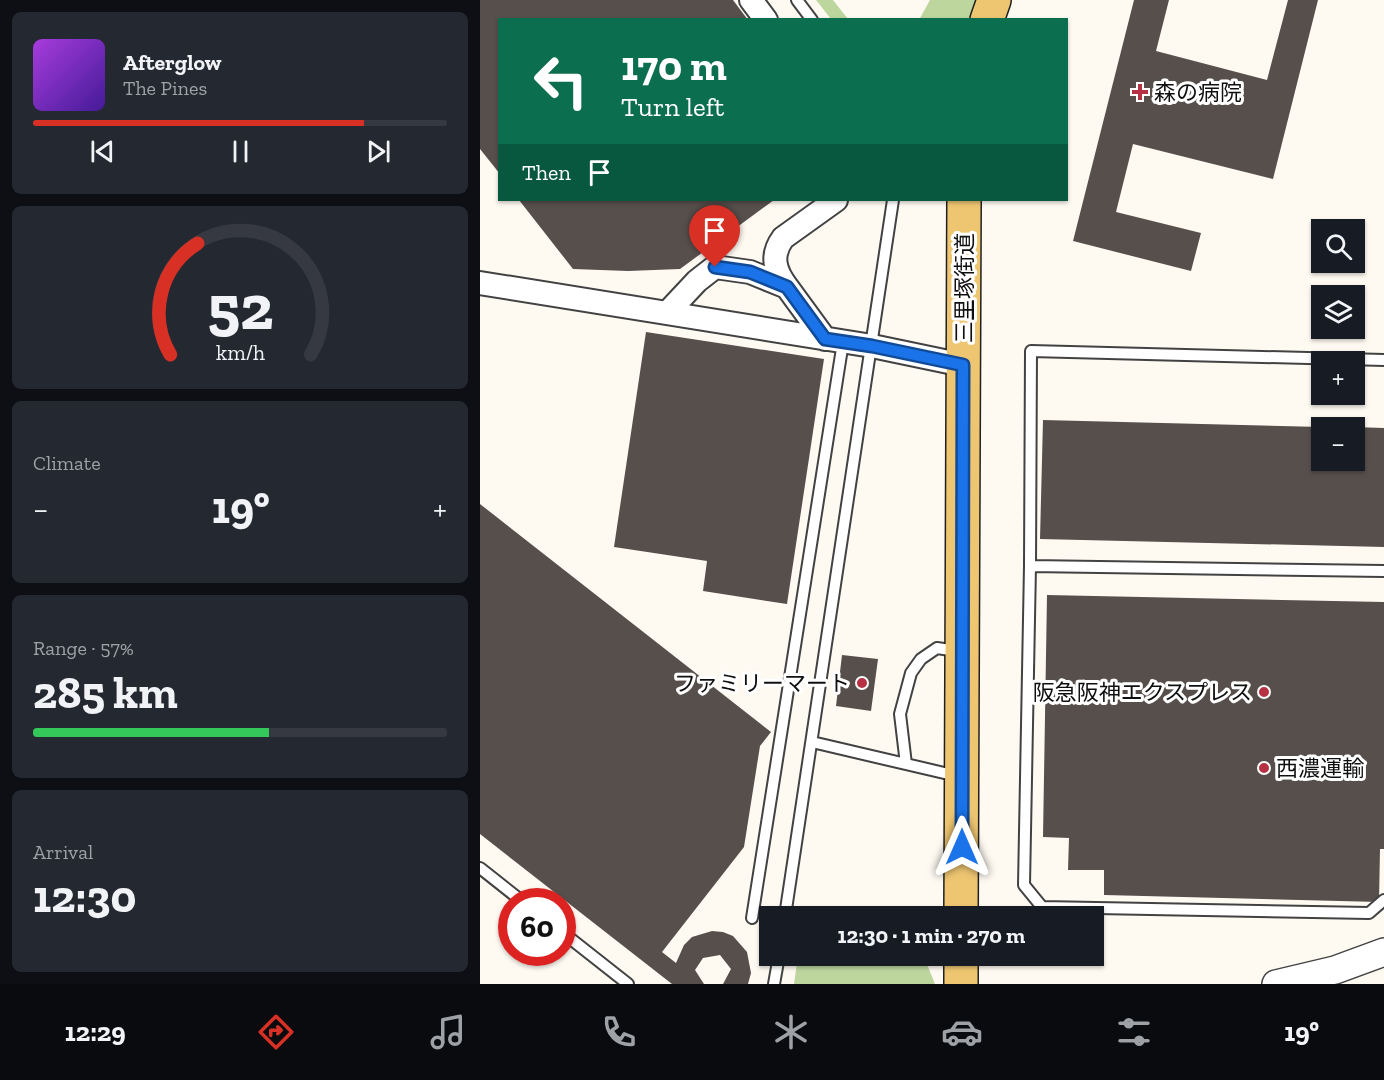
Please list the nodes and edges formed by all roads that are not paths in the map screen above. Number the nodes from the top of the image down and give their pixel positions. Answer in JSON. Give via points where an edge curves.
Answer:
{"nodes":[{"id":1,"x":752,"y":0,"type":"edge"},
{"id":2,"x":797,"y":0,"type":"edge"},
{"id":3,"x":994,"y":0,"type":"edge"},
{"id":4,"x":765,"y":18,"type":"edge"},
{"id":5,"x":810,"y":18,"type":"edge"},
{"id":6,"x":988,"y":18,"type":"edge"},
{"id":7,"x":835,"y":201,"type":"edge"},
{"id":8,"x":893,"y":201,"type":"edge"},
{"id":9,"x":964,"y":201,"type":"edge"},
{"id":10,"x":480,"y":283,"type":"edge"},
{"id":11,"x":787,"y":287,"type":"junction"},
{"id":12,"x":667,"y":313,"type":"junction"},
{"id":13,"x":834,"y":340,"type":"junction"},
{"id":14,"x":872,"y":346,"type":"junction"},
{"id":15,"x":1384,"y":360,"type":"edge"},
{"id":16,"x":963,"y":365,"type":"junction"},
{"id":17,"x":1030,"y":566,"type":"junction"},
{"id":18,"x":1384,"y":571,"type":"edge"},
{"id":19,"x":962,"y":652,"type":"junction"},
{"id":20,"x":812,"y":742,"type":"junction"},
{"id":21,"x":906,"y":764,"type":"junction"},
{"id":22,"x":962,"y":777,"type":"junction"},
{"id":23,"x":480,"y":868,"type":"edge"},
{"id":24,"x":505,"y":888,"type":"edge"},
{"id":25,"x":1384,"y":900,"type":"edge"},
{"id":26,"x":787,"y":906,"type":"edge"},
{"id":27,"x":961,"y":906,"type":"edge"},
{"id":28,"x":752,"y":918,"type":"dead end"},
{"id":29,"x":576,"y":943,"type":"edge"},
{"id":30,"x":1384,"y":952,"type":"edge"},
{"id":31,"x":777,"y":966,"type":"edge"},
{"id":32,"x":961,"y":966,"type":"edge"},
{"id":33,"x":628,"y":984,"type":"edge"},
{"id":34,"x":774,"y":984,"type":"edge"},
{"id":35,"x":961,"y":984,"type":"edge"},
{"id":36,"x":1276,"y":984,"type":"edge"}],
"edges":[{"from":1,"to":4,"type":"street"},
{"from":2,"to":5,"type":"lane"},
{"from":3,"to":6,"type":"main road"},
{"from":7,"to":11,"type":"street","via":[[783,238],[778,246],[774,257],[776,273]]},
{"from":8,"to":14,"type":"lane"},
{"from":9,"to":16,"type":"main road","name":"三里塚街道"},
{"from":10,"to":12,"type":"street"},
{"from":11,"to":12,"type":"street","via":[[750,272],[715,267]]},
{"from":11,"to":13,"type":"street"},
{"from":12,"to":13,"type":"street"},
{"from":13,"to":14,"type":"street"},
{"from":13,"to":28,"type":"lane"},
{"from":14,"to":16,"type":"street"},
{"from":14,"to":20,"type":"lane"},
{"from":15,"to":17,"type":"lane","via":[[1031,351]]},
{"from":16,"to":19,"type":"main road","name":"三里塚街道"},
{"from":17,"to":18,"type":"lane"},
{"from":17,"to":25,"type":"lane","via":[[1024,885],[1042,907],[1369,913]]},
{"from":19,"to":21,"type":"lane","via":[[937,648],[921,659],[911,674],[900,714]]},
{"from":19,"to":22,"type":"main road","name":"三里塚街道"},
{"from":20,"to":21,"type":"lane"},
{"from":20,"to":26,"type":"lane"},
{"from":21,"to":22,"type":"lane"},
{"from":22,"to":27,"type":"main road","name":"三里塚街道"},
{"from":23,"to":24,"type":"lane"},
{"from":29,"to":33,"type":"lane"},
{"from":30,"to":36,"type":"street","via":[[1335,970]]},
{"from":31,"to":34,"type":"lane"},
{"from":32,"to":35,"type":"main road"}]}
